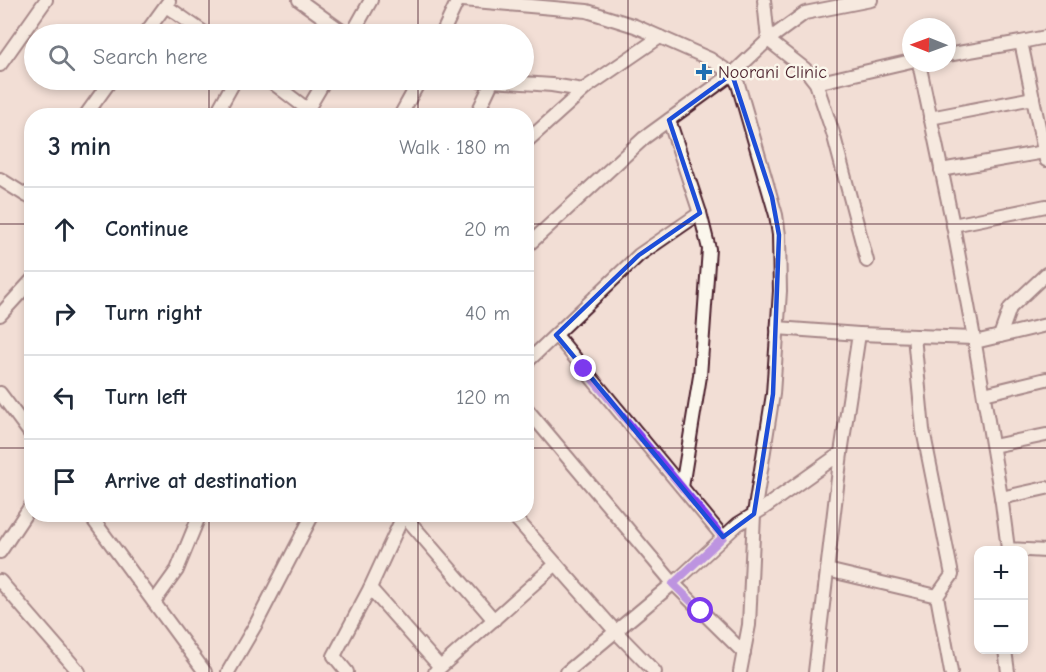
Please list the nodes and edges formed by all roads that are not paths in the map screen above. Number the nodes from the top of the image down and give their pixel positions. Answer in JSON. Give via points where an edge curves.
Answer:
{"nodes":[{"id":1,"x":46,"y":0,"type":"edge"},
{"id":2,"x":299,"y":0,"type":"edge"},
{"id":3,"x":371,"y":0,"type":"edge"},
{"id":4,"x":460,"y":0,"type":"edge"},
{"id":5,"x":764,"y":0,"type":"edge"},
{"id":6,"x":871,"y":0,"type":"edge"},
{"id":7,"x":168,"y":3,"type":"edge"},
{"id":8,"x":29,"y":24,"type":"edge"},
{"id":9,"x":152,"y":24,"type":"edge"},
{"id":10,"x":194,"y":24,"type":"edge"},
{"id":11,"x":332,"y":24,"type":"edge"},
{"id":12,"x":358,"y":24,"type":"edge"},
{"id":13,"x":447,"y":24,"type":"edge"},
{"id":14,"x":24,"y":31,"type":"edge"},
{"id":15,"x":660,"y":37,"type":"junction"},
{"id":16,"x":1046,"y":37,"type":"edge"},
{"id":17,"x":768,"y":39,"type":"junction"},
{"id":18,"x":1021,"y":42,"type":"junction"},
{"id":19,"x":956,"y":53,"type":"edge"},
{"id":20,"x":902,"y":63,"type":"edge"},
{"id":21,"x":0,"y":65,"type":"edge"},
{"id":22,"x":921,"y":72,"type":"edge"},
{"id":23,"x":732,"y":74,"type":"junction"},
{"id":24,"x":816,"y":83,"type":"junction"},
{"id":25,"x":534,"y":84,"type":"edge"},
{"id":26,"x":104,"y":90,"type":"edge"},
{"id":27,"x":229,"y":90,"type":"edge"},
{"id":28,"x":281,"y":90,"type":"edge"},
{"id":29,"x":319,"y":90,"type":"edge"},
{"id":30,"x":414,"y":90,"type":"edge"},
{"id":31,"x":489,"y":90,"type":"edge"},
{"id":32,"x":583,"y":90,"type":"junction"},
{"id":33,"x":1033,"y":98,"type":"junction"},
{"id":34,"x":91,"y":108,"type":"edge"},
{"id":35,"x":219,"y":108,"type":"edge"},
{"id":36,"x":301,"y":108,"type":"edge"},
{"id":37,"x":308,"y":108,"type":"edge"},
{"id":38,"x":404,"y":108,"type":"edge"},
{"id":39,"x":480,"y":108,"type":"edge"},
{"id":40,"x":930,"y":118,"type":"junction"},
{"id":41,"x":669,"y":120,"type":"junction"},
{"id":42,"x":534,"y":135,"type":"edge"},
{"id":43,"x":1045,"y":156,"type":"edge"},
{"id":44,"x":941,"y":170,"type":"junction"},
{"id":45,"x":0,"y":179,"type":"edge"},
{"id":46,"x":24,"y":194,"type":"edge"},
{"id":47,"x":1046,"y":206,"type":"edge"},
{"id":48,"x":700,"y":213,"type":"junction"},
{"id":49,"x":953,"y":225,"type":"junction"},
{"id":50,"x":534,"y":240,"type":"edge"},
{"id":51,"x":867,"y":261,"type":"dead end"},
{"id":52,"x":1046,"y":274,"type":"edge"},
{"id":53,"x":24,"y":293,"type":"edge"},
{"id":54,"x":0,"y":315,"type":"edge"},
{"id":55,"x":1046,"y":325,"type":"edge"},
{"id":56,"x":777,"y":328,"type":"junction"},
{"id":57,"x":859,"y":334,"type":"junction"},
{"id":58,"x":556,"y":335,"type":"junction"},
{"id":59,"x":914,"y":336,"type":"junction"},
{"id":60,"x":1000,"y":336,"type":"junction"},
{"id":61,"x":975,"y":340,"type":"junction"},
{"id":62,"x":534,"y":356,"type":"edge"},
{"id":63,"x":1046,"y":379,"type":"edge"},
{"id":64,"x":0,"y":393,"type":"edge"},
{"id":65,"x":984,"y":394,"type":"junction"},
{"id":66,"x":534,"y":418,"type":"edge"},
{"id":67,"x":24,"y":425,"type":"edge"},
{"id":68,"x":1046,"y":435,"type":"edge"},
{"id":69,"x":993,"y":446,"type":"junction"},
{"id":70,"x":841,"y":453,"type":"junction"},
{"id":71,"x":682,"y":487,"type":"junction"},
{"id":72,"x":1046,"y":488,"type":"edge"},
{"id":73,"x":1002,"y":498,"type":"junction"},
{"id":74,"x":754,"y":514,"type":"junction"},
{"id":75,"x":24,"y":515,"type":"edge"},
{"id":76,"x":95,"y":522,"type":"edge"},
{"id":77,"x":197,"y":522,"type":"edge"},
{"id":78,"x":309,"y":522,"type":"edge"},
{"id":79,"x":401,"y":522,"type":"edge"},
{"id":80,"x":410,"y":522,"type":"edge"},
{"id":81,"x":519,"y":522,"type":"edge"},
{"id":82,"x":723,"y":537,"type":"junction"},
{"id":83,"x":2,"y":545,"type":"edge"},
{"id":84,"x":1008,"y":546,"type":"edge"},
{"id":85,"x":1028,"y":551,"type":"edge"},
{"id":86,"x":1046,"y":551,"type":"edge"},
{"id":87,"x":556,"y":564,"type":"junction"},
{"id":88,"x":827,"y":570,"type":"junction"},
{"id":89,"x":0,"y":580,"type":"edge"},
{"id":90,"x":673,"y":584,"type":"junction"},
{"id":91,"x":370,"y":588,"type":"junction"},
{"id":92,"x":937,"y":596,"type":"junction"},
{"id":93,"x":154,"y":602,"type":"junction"},
{"id":94,"x":494,"y":620,"type":"junction"},
{"id":95,"x":616,"y":632,"type":"junction"},
{"id":96,"x":744,"y":653,"type":"junction"},
{"id":97,"x":1006,"y":654,"type":"edge"},
{"id":98,"x":437,"y":670,"type":"edge"},
{"id":99,"x":79,"y":672,"type":"edge"},
{"id":100,"x":206,"y":672,"type":"edge"},
{"id":101,"x":228,"y":672,"type":"edge"},
{"id":102,"x":347,"y":672,"type":"edge"},
{"id":103,"x":567,"y":672,"type":"edge"},
{"id":104,"x":655,"y":672,"type":"edge"},
{"id":105,"x":740,"y":672,"type":"edge"},
{"id":106,"x":815,"y":672,"type":"edge"},
{"id":107,"x":951,"y":672,"type":"edge"},
{"id":108,"x":1008,"y":672,"type":"edge"}],
"edges":[{"from":1,"to":8,"type":"street"},
{"from":2,"to":11,"type":"street"},
{"from":3,"to":12,"type":"street"},
{"from":4,"to":13,"type":"street"},
{"from":4,"to":15,"type":"street","via":[[587,11]]},
{"from":5,"to":17,"type":"street"},
{"from":6,"to":17,"type":"street","via":[[805,13]]},
{"from":7,"to":9,"type":"street"},
{"from":7,"to":10,"type":"street"},
{"from":14,"to":21,"type":"street"},
{"from":15,"to":23,"type":"street"},
{"from":15,"to":32,"type":"street"},
{"from":16,"to":18,"type":"street"},
{"from":17,"to":23,"type":"street"},
{"from":17,"to":24,"type":"street"},
{"from":18,"to":19,"type":"street"},
{"from":18,"to":33,"type":"street"},
{"from":20,"to":24,"type":"street"},
{"from":22,"to":40,"type":"street"},
{"from":23,"to":41,"type":"street"},
{"from":23,"to":56,"type":"street","via":[[776,216],[780,291]]},
{"from":24,"to":51,"type":"street"},
{"from":25,"to":32,"type":"street"},
{"from":26,"to":34,"type":"street"},
{"from":27,"to":35,"type":"street"},
{"from":28,"to":36,"type":"street"},
{"from":29,"to":37,"type":"street"},
{"from":30,"to":38,"type":"street"},
{"from":31,"to":39,"type":"street"},
{"from":32,"to":42,"type":"street"},
{"from":33,"to":40,"type":"street"},
{"from":33,"to":43,"type":"street"},
{"from":40,"to":44,"type":"street"},
{"from":41,"to":48,"type":"street"},
{"from":41,"to":50,"type":"street","via":[[644,138]]},
{"from":43,"to":44,"type":"street"},
{"from":44,"to":49,"type":"street"},
{"from":45,"to":46,"type":"street"},
{"from":47,"to":49,"type":"street"},
{"from":48,"to":58,"type":"street","via":[[639,255]]},
{"from":48,"to":71,"type":"street","via":[[709,261],[700,376]]},
{"from":49,"to":61,"type":"street"},
{"from":52,"to":60,"type":"street","via":[[1010,308]]},
{"from":53,"to":54,"type":"street"},
{"from":55,"to":60,"type":"street"},
{"from":56,"to":57,"type":"street"},
{"from":56,"to":74,"type":"street","via":[[772,394]]},
{"from":57,"to":59,"type":"street"},
{"from":57,"to":70,"type":"street"},
{"from":58,"to":62,"type":"street"},
{"from":58,"to":71,"type":"street"},
{"from":59,"to":61,"type":"street"},
{"from":59,"to":92,"type":"street","via":[[923,430],[952,574]]},
{"from":60,"to":61,"type":"street"},
{"from":61,"to":65,"type":"street"},
{"from":63,"to":65,"type":"street"},
{"from":64,"to":67,"type":"street"},
{"from":65,"to":69,"type":"street"},
{"from":66,"to":90,"type":"street"},
{"from":68,"to":69,"type":"street"},
{"from":69,"to":73,"type":"street"},
{"from":70,"to":74,"type":"street"},
{"from":70,"to":88,"type":"street"},
{"from":71,"to":82,"type":"street"},
{"from":72,"to":73,"type":"street"},
{"from":73,"to":84,"type":"street"},
{"from":74,"to":82,"type":"street"},
{"from":74,"to":96,"type":"street"},
{"from":75,"to":83,"type":"street"},
{"from":76,"to":93,"type":"street"},
{"from":77,"to":93,"type":"street","via":[[177,570]]},
{"from":78,"to":101,"type":"street"},
{"from":79,"to":91,"type":"street"},
{"from":80,"to":94,"type":"street"},
{"from":81,"to":87,"type":"street"},
{"from":82,"to":90,"type":"street"},
{"from":85,"to":86,"type":"street"},
{"from":87,"to":94,"type":"street"},
{"from":87,"to":95,"type":"street"},
{"from":88,"to":92,"type":"street"},
{"from":88,"to":106,"type":"street"},
{"from":89,"to":99,"type":"street"},
{"from":90,"to":95,"type":"street"},
{"from":90,"to":96,"type":"street"},
{"from":91,"to":98,"type":"street"},
{"from":91,"to":102,"type":"street","via":[[334,656]]},
{"from":92,"to":107,"type":"street"},
{"from":93,"to":100,"type":"street"},
{"from":94,"to":98,"type":"street"},
{"from":95,"to":103,"type":"street"},
{"from":95,"to":104,"type":"street"},
{"from":96,"to":105,"type":"street"},
{"from":97,"to":108,"type":"street"}]}
